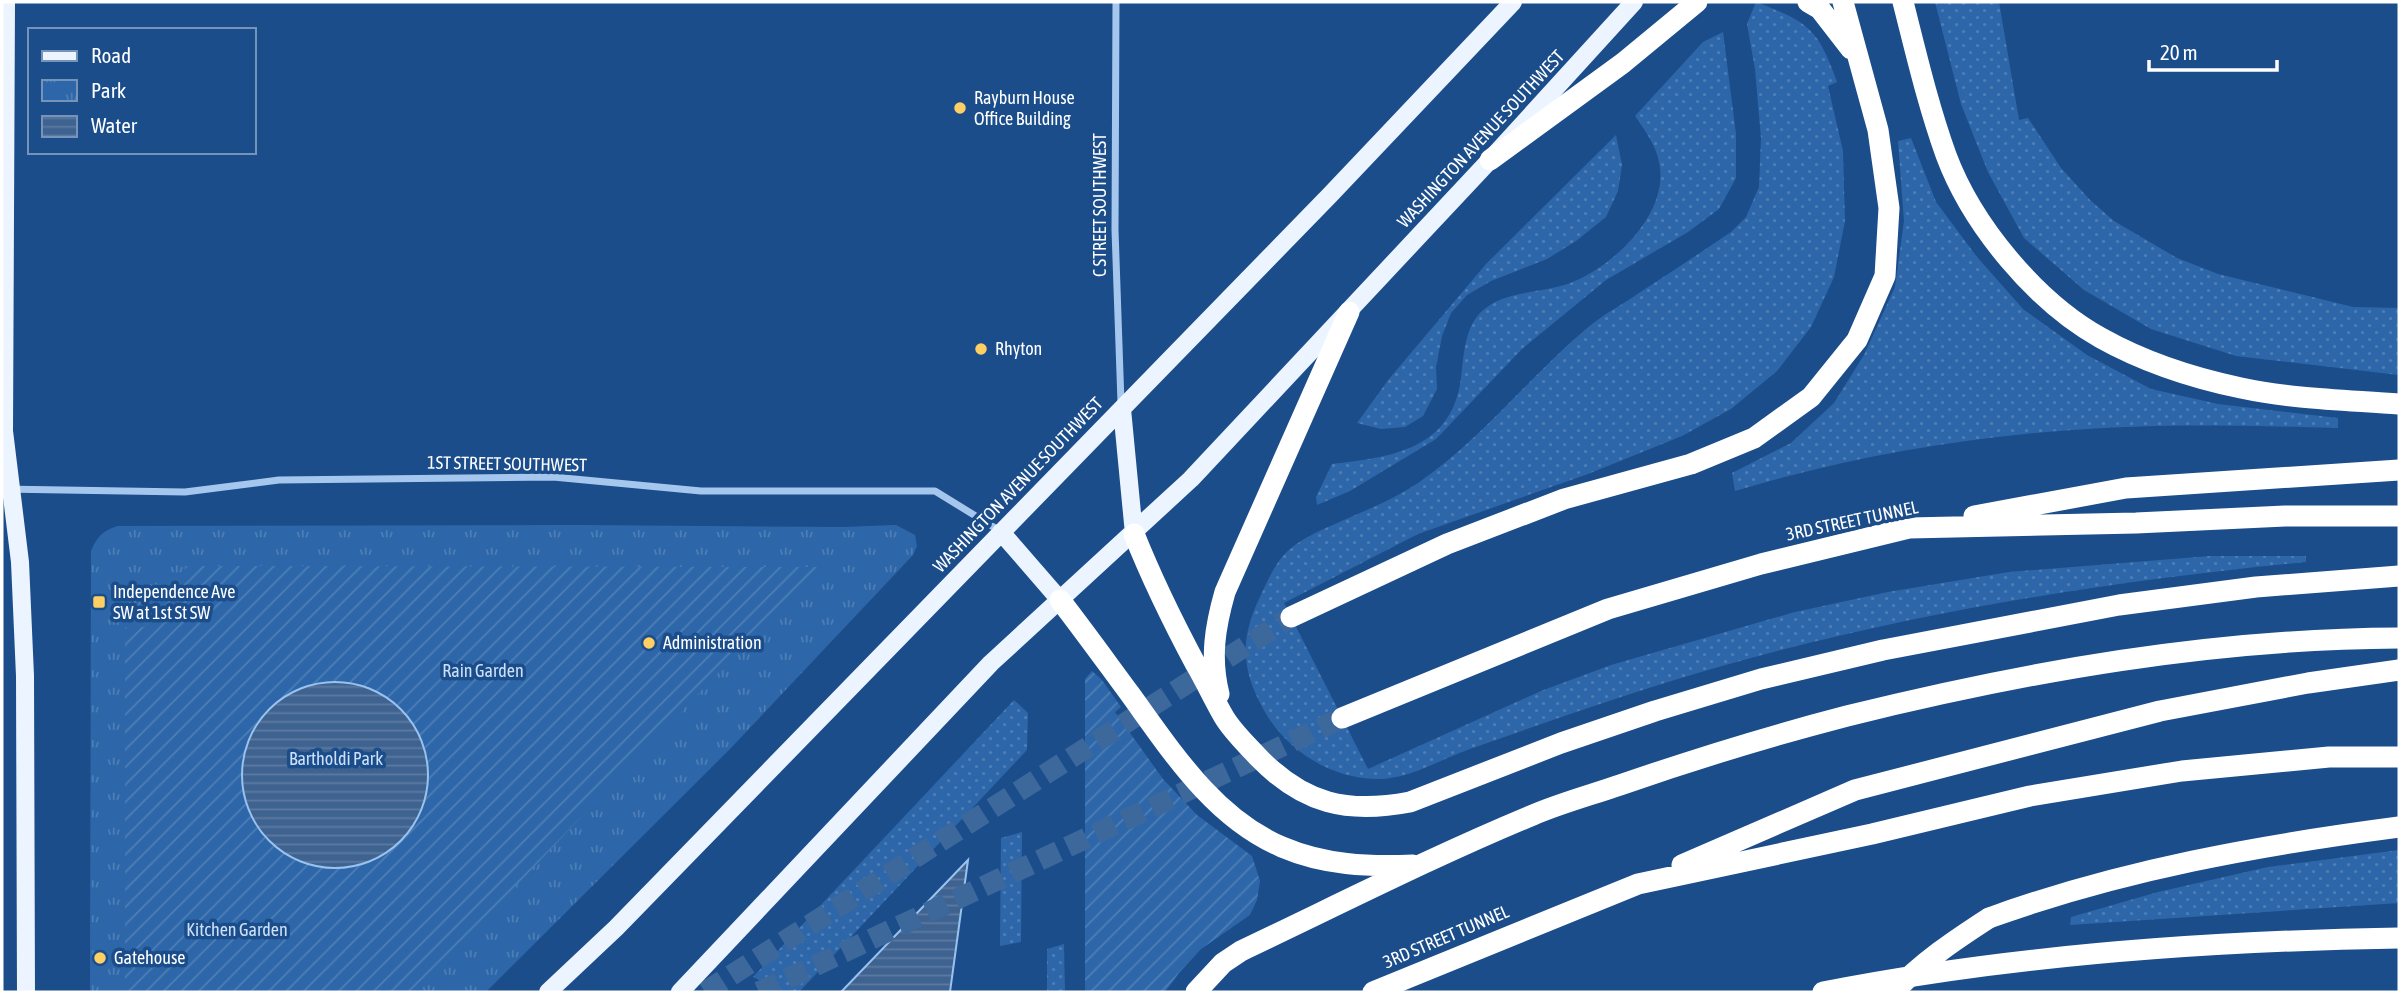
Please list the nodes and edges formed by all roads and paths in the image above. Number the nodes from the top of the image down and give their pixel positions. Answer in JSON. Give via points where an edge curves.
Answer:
{"nodes":[{"id":1,"x":6,"y":2,"type":"edge"},
{"id":2,"x":1116,"y":2,"type":"edge"},
{"id":3,"x":1513,"y":2,"type":"edge"},
{"id":4,"x":1634,"y":2,"type":"edge"},
{"id":5,"x":1697,"y":2,"type":"edge"},
{"id":6,"x":1808,"y":2,"type":"edge"},
{"id":7,"x":1843,"y":2,"type":"edge"},
{"id":8,"x":1903,"y":2,"type":"edge"},
{"id":9,"x":1857,"y":58,"type":"junction"},
{"id":10,"x":1490,"y":160,"type":"junction"},
{"id":11,"x":1349,"y":313,"type":"junction"},
{"id":12,"x":2399,"y":404,"type":"edge"},
{"id":13,"x":1122,"y":409,"type":"junction"},
{"id":14,"x":2399,"y":470,"type":"edge"},
{"id":15,"x":6,"y":489,"type":"edge"},
{"id":16,"x":2399,"y":516,"type":"edge"},
{"id":17,"x":1909,"y":528,"type":"junction"},
{"id":18,"x":1001,"y":532,"type":"junction"},
{"id":19,"x":1134,"y":534,"type":"junction"},
{"id":20,"x":2399,"y":576,"type":"edge"},
{"id":21,"x":1060,"y":600,"type":"junction"},
{"id":22,"x":1291,"y":617,"type":"tunnel mouth"},
{"id":23,"x":2399,"y":638,"type":"edge"},
{"id":24,"x":2399,"y":670,"type":"edge"},
{"id":25,"x":1342,"y":718,"type":"tunnel mouth"},
{"id":26,"x":1226,"y":720,"type":"junction"},
{"id":27,"x":2399,"y":757,"type":"edge"},
{"id":28,"x":2399,"y":827,"type":"edge"},
{"id":29,"x":1422,"y":865,"type":"junction"},
{"id":30,"x":1638,"y":884,"type":"junction"},
{"id":31,"x":2399,"y":938,"type":"edge"},
{"id":32,"x":26,"y":992,"type":"edge"},
{"id":33,"x":548,"y":992,"type":"edge"},
{"id":34,"x":680,"y":992,"type":"edge"},
{"id":35,"x":1196,"y":992,"type":"edge"},
{"id":36,"x":1373,"y":992,"type":"edge"},
{"id":37,"x":1823,"y":992,"type":"edge"},
{"id":38,"x":1894,"y":992,"type":"edge"}],
"edges":[{"from":1,"to":15,"type":"main road"},
{"from":2,"to":13,"type":"street","name":"C STREET SOUTHWEST","via":[[1115,230]]},
{"from":3,"to":13,"type":"main road","name":"WASHINGTON AVENUE SOUTHWEST"},
{"from":4,"to":10,"type":"main road","name":"WASHINGTON AVENUE SOUTHWEST"},
{"from":5,"to":10,"type":"highway","via":[[1623,63]]},
{"from":6,"to":9,"type":"highway","via":[[1821,9]]},
{"from":7,"to":9,"type":"highway"},
{"from":8,"to":12,"type":"highway","via":[[1946,157],[2000,250],[2041,295],[2100,338],[2171,370],[2242,389]]},
{"from":9,"to":22,"type":"highway","via":[[1878,130],[1889,208],[1885,276],[1857,340],[1811,397],[1754,438],[1691,464],[1564,499],[1460,539]]},
{"from":10,"to":11,"type":"main road","name":"WASHINGTON AVENUE SOUTHWEST"},
{"from":11,"to":19,"type":"main road","name":"WASHINGTON AVENUE SOUTHWEST"},
{"from":11,"to":26,"type":"highway","via":[[1225,592],[1213,658]]},
{"from":13,"to":18,"type":"main road","name":"WASHINGTON AVENUE SOUTHWEST"},
{"from":13,"to":19,"type":"main road"},
{"from":14,"to":17,"type":"highway","via":[[2126,488]]},
{"from":15,"to":18,"type":"street","name":"1ST STREET SOUTHWEST","via":[[185,492],[279,480],[553,477],[701,491],[935,491]]},
{"from":15,"to":32,"type":"main road","via":[[20,562],[25,676]]},
{"from":16,"to":17,"type":"highway","name":"3RD STREET TUNNEL"},
{"from":17,"to":25,"type":"highway","name":"3RD STREET TUNNEL","via":[[1761,564],[1608,609]]},
{"from":18,"to":21,"type":"main road"},
{"from":18,"to":33,"type":"main road","name":"WASHINGTON AVENUE SOUTHWEST","via":[[617,928]]},
{"from":19,"to":21,"type":"main road","name":"WASHINGTON AVENUE SOUTHWEST"},
{"from":19,"to":26,"type":"highway","via":[[1159,594]]},
{"from":20,"to":26,"type":"highway","via":[[2256,587],[2119,605],[1883,649],[1655,711],[1410,802],[1384,807],[1324,802],[1297,790],[1275,775]]},
{"from":21,"to":29,"type":"highway","via":[[1177,759],[1230,815],[1281,847],[1312,858],[1343,864]]},
{"from":21,"to":34,"type":"main road","name":"WASHINGTON AVENUE SOUTHWEST","via":[[991,663]]},
{"from":23,"to":29,"type":"highway","via":[[2168,652],[1976,685],[1724,750],[1536,814]]},
{"from":24,"to":30,"type":"highway","via":[[2160,711],[1855,790]]},
{"from":27,"to":30,"type":"highway","name":"3RD STREET TUNNEL","via":[[2329,757],[2182,771],[2030,796]]},
{"from":28,"to":38,"type":"highway","bridge":true,"via":[[2261,848],[2138,874],[2022,906],[1989,918],[1935,955]]},
{"from":29,"to":35,"type":"highway","via":[[1241,951]]},
{"from":30,"to":36,"type":"highway","name":"3RD STREET TUNNEL"},
{"from":31,"to":37,"type":"highway","via":[[2316,939],[2087,955],[1966,968]]}]}
